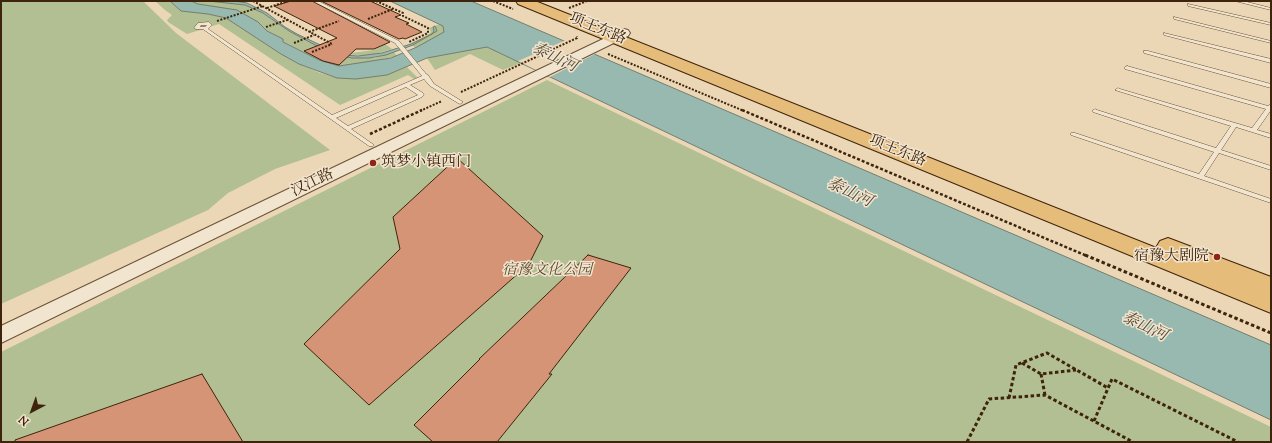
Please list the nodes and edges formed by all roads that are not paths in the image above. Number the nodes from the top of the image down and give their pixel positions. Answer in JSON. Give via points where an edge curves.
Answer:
{"nodes":[{"id":1,"x":315,"y":1,"type":"edge"},
{"id":2,"x":524,"y":1,"type":"edge"},
{"id":3,"x":543,"y":1,"type":"edge"},
{"id":4,"x":1237,"y":1,"type":"edge"},
{"id":5,"x":1190,"y":5,"type":"dead end"},
{"id":6,"x":1271,"y":9,"type":"edge"},
{"id":7,"x":1176,"y":18,"type":"dead end"},
{"id":8,"x":1271,"y":24,"type":"edge"},
{"id":9,"x":204,"y":28,"type":"junction"},
{"id":10,"x":1166,"y":34,"type":"dead end"},
{"id":11,"x":601,"y":40,"type":"junction"},
{"id":12,"x":1271,"y":42,"type":"edge"},
{"id":13,"x":1146,"y":52,"type":"dead end"},
{"id":14,"x":1271,"y":61,"type":"edge"},
{"id":15,"x":1127,"y":68,"type":"dead end"},
{"id":16,"x":526,"y":71,"type":"junction"},
{"id":17,"x":424,"y":74,"type":"junction"},
{"id":18,"x":407,"y":84,"type":"junction"},
{"id":19,"x":1271,"y":86,"type":"edge"},
{"id":20,"x":1118,"y":90,"type":"dead end"},
{"id":21,"x":456,"y":99,"type":"junction"},
{"id":22,"x":1270,"y":107,"type":"edge"},
{"id":23,"x":1095,"y":111,"type":"dead end"},
{"id":24,"x":332,"y":117,"type":"junction"},
{"id":25,"x":1235,"y":125,"type":"junction"},
{"id":26,"x":348,"y":128,"type":"junction"},
{"id":27,"x":1254,"y":130,"type":"junction"},
{"id":28,"x":1074,"y":134,"type":"dead end"},
{"id":29,"x":1271,"y":136,"type":"edge"},
{"id":30,"x":367,"y":141,"type":"junction"},
{"id":31,"x":1218,"y":151,"type":"junction"},
{"id":32,"x":1271,"y":168,"type":"edge"},
{"id":33,"x":1200,"y":177,"type":"junction"},
{"id":34,"x":1271,"y":201,"type":"edge"},
{"id":35,"x":1271,"y":286,"type":"edge"},
{"id":36,"x":1271,"y":304,"type":"edge"},
{"id":37,"x":1,"y":321,"type":"edge"},
{"id":38,"x":1,"y":335,"type":"edge"}],
"edges":[{"from":1,"to":17,"type":"lane","via":[[398,42]]},
{"from":2,"to":11,"type":"main road","name":"项王东路"},
{"from":3,"to":11,"type":"main road","name":"项王东路","via":[[564,9]]},
{"from":4,"to":6,"type":"lane"},
{"from":5,"to":8,"type":"lane"},
{"from":7,"to":12,"type":"lane"},
{"from":9,"to":9,"type":"lane","via":[[209,26],[208,24],[200,24],[196,28]]},
{"from":9,"to":24,"type":"lane"},
{"from":10,"to":14,"type":"lane"},
{"from":11,"to":16,"type":"street","name":"汉江路"},
{"from":11,"to":35,"type":"main road","name":"项王东路"},
{"from":11,"to":36,"type":"main road","name":"项王东路"},
{"from":13,"to":19,"type":"lane"},
{"from":15,"to":22,"type":"lane"},
{"from":16,"to":21,"type":"street","name":"汉江路"},
{"from":16,"to":38,"type":"street","name":"汉江路"},
{"from":17,"to":18,"type":"lane"},
{"from":17,"to":21,"type":"lane","via":[[432,84]]},
{"from":18,"to":24,"type":"lane"},
{"from":18,"to":26,"type":"lane","via":[[421,94],[420,96]]},
{"from":20,"to":25,"type":"lane"},
{"from":21,"to":30,"type":"street","name":"汉江路"},
{"from":22,"to":27,"type":"lane"},
{"from":23,"to":31,"type":"lane"},
{"from":24,"to":26,"type":"lane"},
{"from":25,"to":27,"type":"lane"},
{"from":25,"to":31,"type":"lane"},
{"from":26,"to":30,"type":"lane"},
{"from":27,"to":29,"type":"lane"},
{"from":28,"to":33,"type":"lane"},
{"from":30,"to":37,"type":"street","name":"汉江路"},
{"from":31,"to":32,"type":"lane"},
{"from":31,"to":33,"type":"lane"},
{"from":33,"to":34,"type":"lane"}]}
